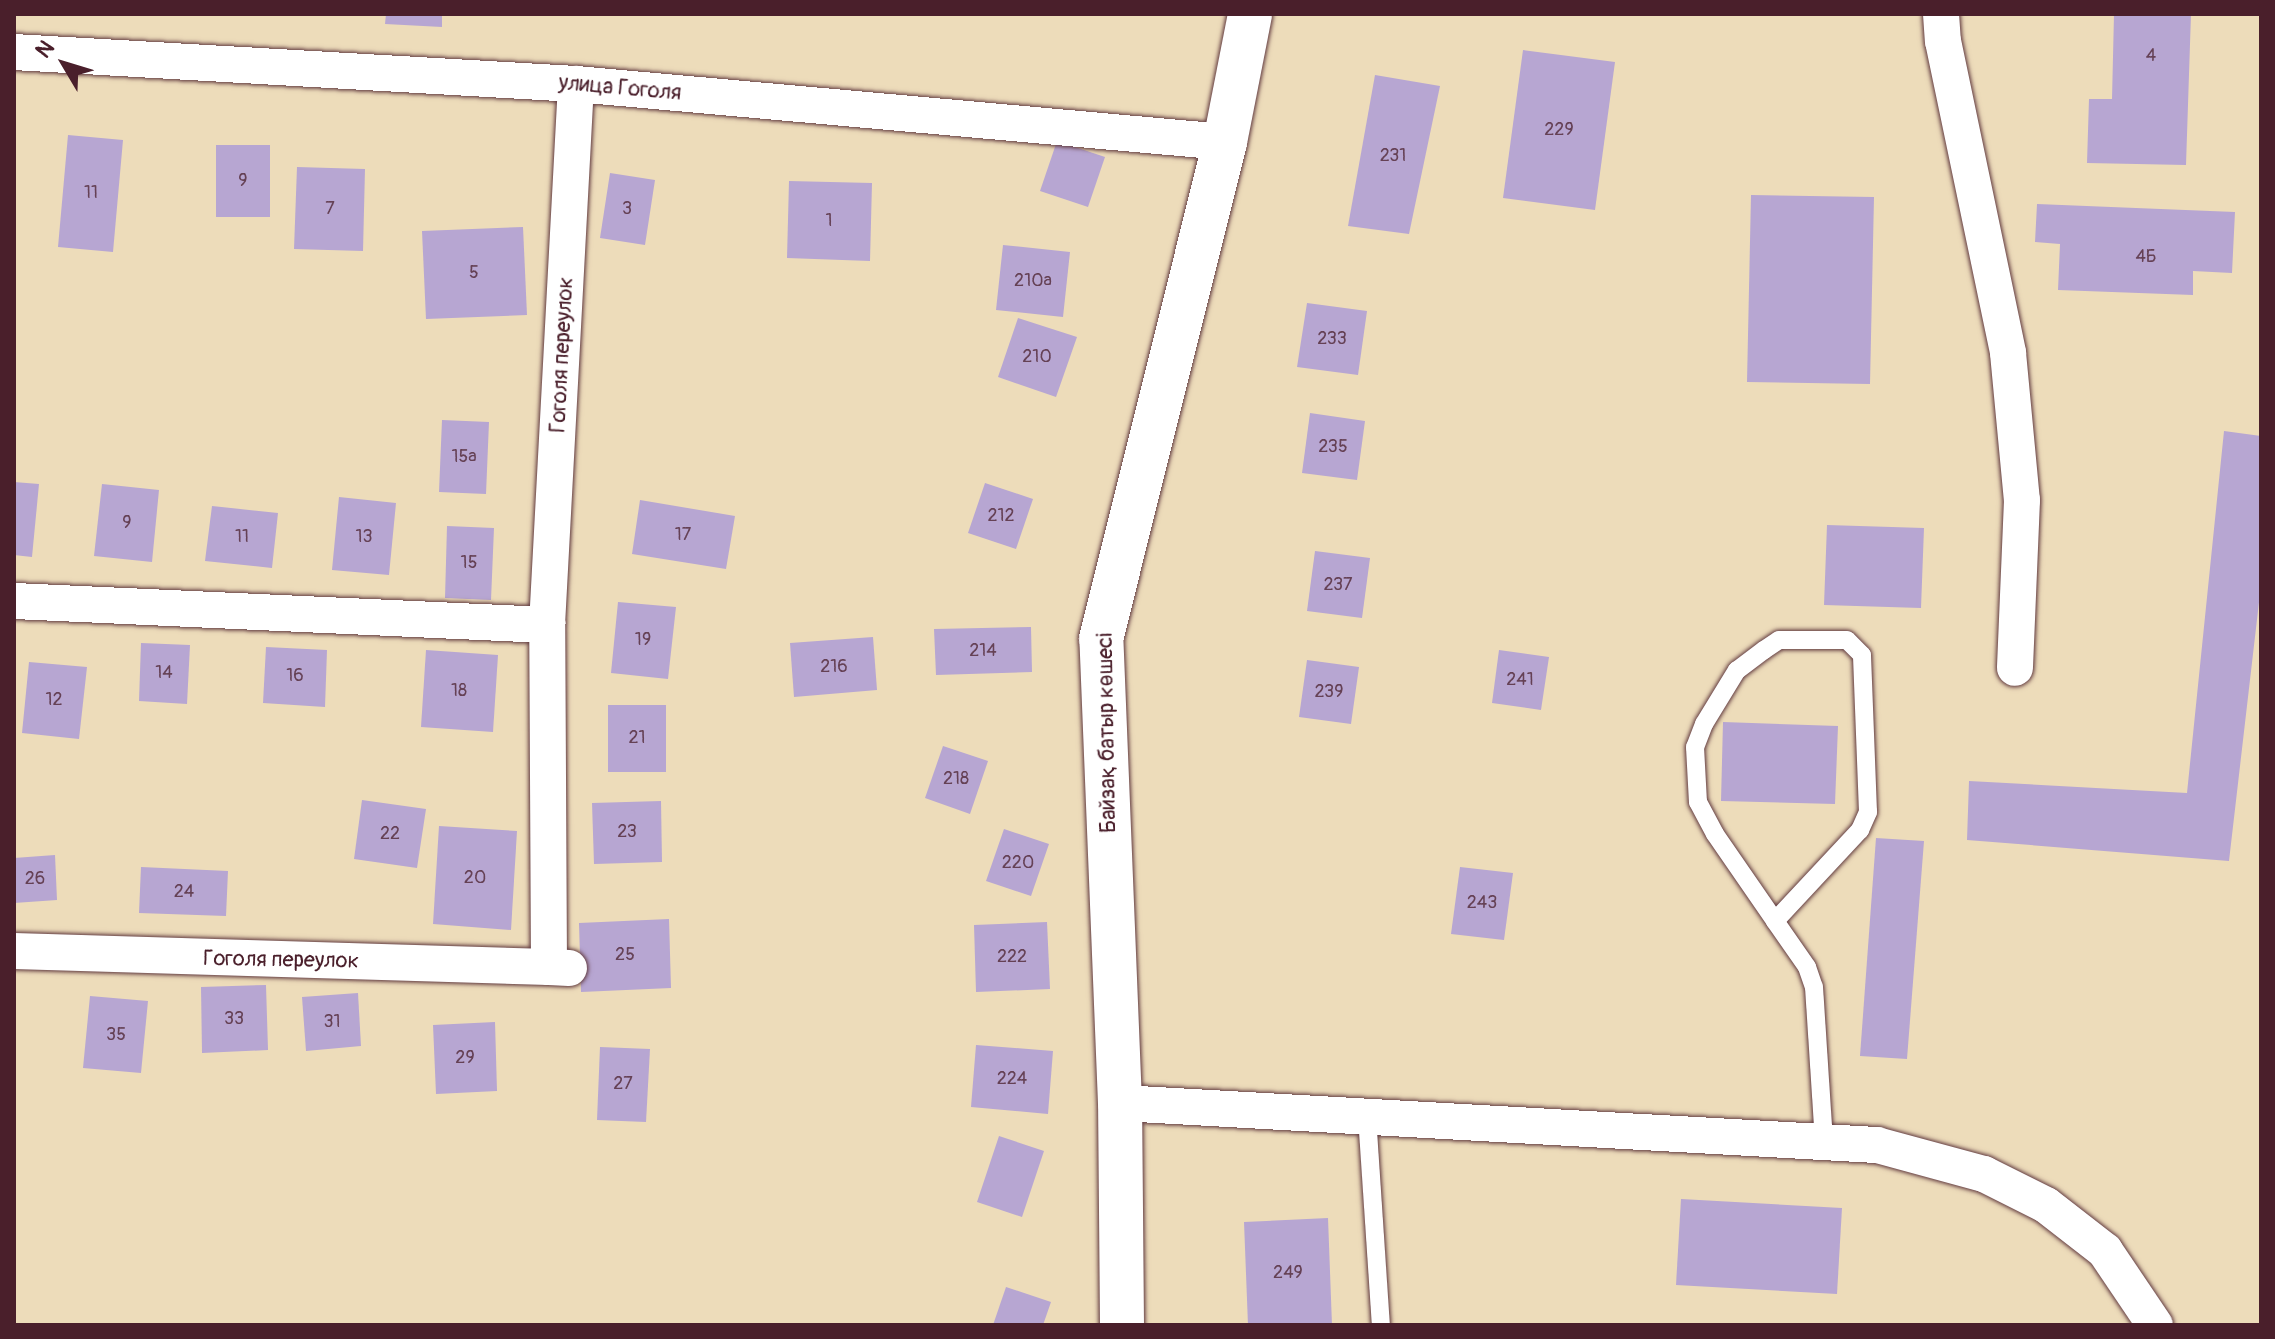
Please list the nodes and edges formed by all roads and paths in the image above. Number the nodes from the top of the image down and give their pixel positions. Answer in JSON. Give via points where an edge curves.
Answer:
{"nodes":[{"id":1,"x":1250,"y":14,"type":"edge"},
{"id":2,"x":1941,"y":14,"type":"edge"},
{"id":3,"x":14,"y":52,"type":"edge"},
{"id":4,"x":576,"y":84,"type":"junction"},
{"id":5,"x":1225,"y":142,"type":"junction"},
{"id":6,"x":14,"y":601,"type":"edge"},
{"id":7,"x":547,"y":625,"type":"junction"},
{"id":8,"x":2015,"y":668,"type":"dead end"},
{"id":9,"x":1775,"y":921,"type":"junction"},
{"id":10,"x":14,"y":951,"type":"edge"},
{"id":11,"x":1120,"y":1103,"type":"junction"},
{"id":12,"x":1367,"y":1116,"type":"junction"},
{"id":13,"x":1824,"y":1142,"type":"junction"},
{"id":14,"x":1122,"y":1325,"type":"edge"},
{"id":15,"x":1381,"y":1325,"type":"edge"},
{"id":16,"x":2155,"y":1325,"type":"edge"}],
"edges":[{"from":1,"to":5,"type":"main road","name":"Байзақ батыр көшесі"},
{"from":2,"to":8,"type":"street","via":[[2008,353],[2022,500]]},
{"from":3,"to":4,"type":"street","name":"улица Гоголя"},
{"from":4,"to":5,"type":"street","name":"улица Гоголя"},
{"from":4,"to":7,"type":"street","name":"Гоголя переулок"},
{"from":5,"to":11,"type":"main road","name":"Байзақ батыр көшесі","via":[[1101,639]]},
{"from":6,"to":7,"type":"street"},
{"from":7,"to":10,"type":"street","name":"Гоголя переулок","via":[[559,968]]},
{"from":9,"to":9,"type":"lane","via":[[1698,802],[1695,747],[1737,670],[1764,650],[1779,640],[1847,640],[1862,655],[1868,812],[1860,830]]},
{"from":9,"to":13,"type":"lane","via":[[1807,967],[1814,987]]},
{"from":11,"to":12,"type":"street"},
{"from":11,"to":14,"type":"main road","name":"Байзақ батыр көшесі"},
{"from":12,"to":13,"type":"street"},
{"from":12,"to":15,"type":"lane"},
{"from":13,"to":16,"type":"street","via":[[1877,1145],[1984,1174],[2046,1205],[2105,1251]]}]}
